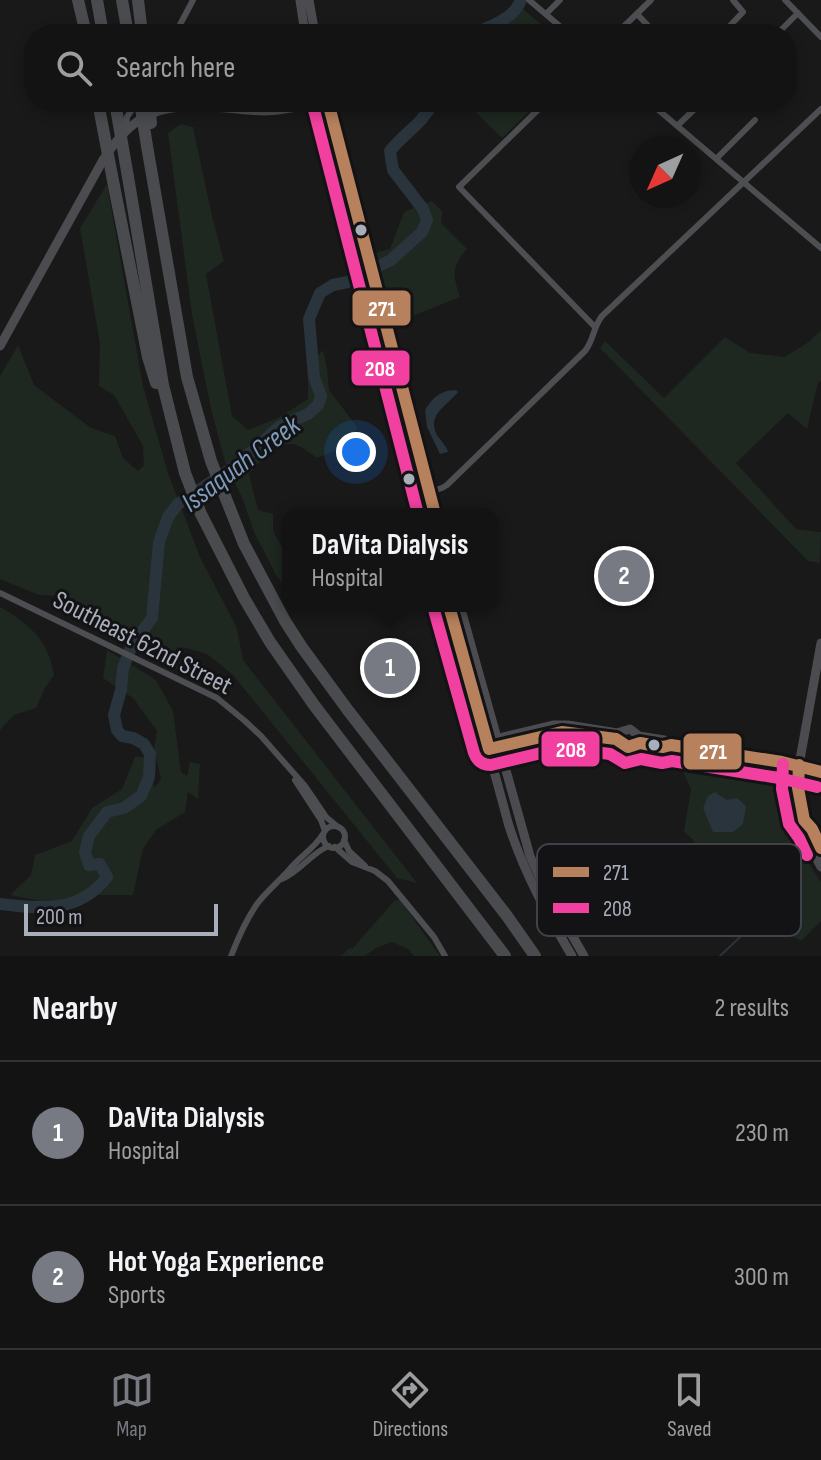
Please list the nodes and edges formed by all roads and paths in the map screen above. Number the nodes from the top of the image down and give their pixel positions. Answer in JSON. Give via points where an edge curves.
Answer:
{"nodes":[{"id":1,"x":78,"y":0,"type":"edge"},
{"id":2,"x":97,"y":0,"type":"edge"},
{"id":3,"x":193,"y":0,"type":"edge"},
{"id":4,"x":300,"y":0,"type":"edge"},
{"id":5,"x":309,"y":0,"type":"edge"},
{"id":6,"x":560,"y":0,"type":"edge"},
{"id":7,"x":651,"y":0,"type":"edge"},
{"id":8,"x":733,"y":0,"type":"edge"},
{"id":9,"x":785,"y":0,"type":"edge"},
{"id":10,"x":532,"y":2,"type":"edge"},
{"id":11,"x":138,"y":4,"type":"edge"},
{"id":12,"x":798,"y":13,"type":"junction"},
{"id":13,"x":546,"y":14,"type":"junction"},
{"id":14,"x":637,"y":14,"type":"junction"},
{"id":15,"x":84,"y":24,"type":"edge"},
{"id":16,"x":101,"y":24,"type":"edge"},
{"id":17,"x":141,"y":24,"type":"edge"},
{"id":18,"x":180,"y":24,"type":"edge"},
{"id":19,"x":304,"y":24,"type":"edge"},
{"id":20,"x":313,"y":24,"type":"edge"},
{"id":21,"x":558,"y":24,"type":"edge"},
{"id":22,"x":626,"y":24,"type":"edge"},
{"id":23,"x":646,"y":24,"type":"edge"},
{"id":24,"x":732,"y":24,"type":"edge"},
{"id":25,"x":787,"y":24,"type":"edge"},
{"id":26,"x":821,"y":37,"type":"edge"},
{"id":27,"x":821,"y":109,"type":"edge"},
{"id":28,"x":100,"y":112,"type":"edge"},
{"id":29,"x":117,"y":112,"type":"edge"},
{"id":30,"x":131,"y":112,"type":"edge"},
{"id":31,"x":141,"y":112,"type":"edge"},
{"id":32,"x":149,"y":112,"type":"edge"},
{"id":33,"x":157,"y":112,"type":"edge"},
{"id":34,"x":322,"y":112,"type":"edge"},
{"id":35,"x":330,"y":112,"type":"edge"},
{"id":36,"x":536,"y":112,"type":"edge"},
{"id":37,"x":661,"y":112,"type":"edge"},
{"id":38,"x":692,"y":112,"type":"edge"},
{"id":39,"x":755,"y":120,"type":"dead end"},
{"id":40,"x":677,"y":126,"type":"junction"},
{"id":41,"x":126,"y":129,"type":"junction"},
{"id":42,"x":150,"y":144,"type":"junction"},
{"id":43,"x":716,"y":159,"type":"junction"},
{"id":44,"x":743,"y":182,"type":"junction"},
{"id":45,"x":821,"y":248,"type":"edge"},
{"id":46,"x":363,"y":260,"type":"junction"},
{"id":47,"x":595,"y":327,"type":"junction"},
{"id":48,"x":0,"y":346,"type":"edge"},
{"id":49,"x":177,"y":444,"type":"junction"},
{"id":50,"x":424,"y":494,"type":"junction"},
{"id":51,"x":424,"y":508,"type":"edge"},
{"id":52,"x":432,"y":508,"type":"edge"},
{"id":53,"x":0,"y":593,"type":"edge"},
{"id":54,"x":451,"y":612,"type":"edge"},
{"id":55,"x":461,"y":612,"type":"edge"},
{"id":56,"x":821,"y":643,"type":"edge"},
{"id":57,"x":622,"y":737,"type":"junction"},
{"id":58,"x":637,"y":740,"type":"junction"},
{"id":59,"x":493,"y":744,"type":"junction"},
{"id":60,"x":799,"y":765,"type":"junction"},
{"id":61,"x":821,"y":772,"type":"edge"},
{"id":62,"x":292,"y":773,"type":"junction"},
{"id":63,"x":804,"y":820,"type":"junction"},
{"id":64,"x":338,"y":827,"type":"junction"},
{"id":65,"x":324,"y":832,"type":"junction"},
{"id":66,"x":344,"y":840,"type":"junction"},
{"id":67,"x":332,"y":847,"type":"junction"},
{"id":68,"x":821,"y":848,"type":"edge"},
{"id":69,"x":365,"y":866,"type":"junction"},
{"id":70,"x":821,"y":867,"type":"edge"},
{"id":71,"x":537,"y":872,"type":"edge"},
{"id":72,"x":282,"y":879,"type":"junction"},
{"id":73,"x":537,"y":896,"type":"edge"},
{"id":74,"x":560,"y":936,"type":"edge"},
{"id":75,"x":572,"y":936,"type":"edge"},
{"id":76,"x":231,"y":956,"type":"edge"},
{"id":77,"x":445,"y":956,"type":"edge"},
{"id":78,"x":505,"y":956,"type":"edge"},
{"id":79,"x":535,"y":956,"type":"edge"},
{"id":80,"x":572,"y":956,"type":"edge"},
{"id":81,"x":584,"y":956,"type":"edge"}],
"edges":[{"from":1,"to":15,"type":"highway"},
{"from":2,"to":16,"type":"highway"},
{"from":3,"to":18,"type":"street"},
{"from":4,"to":19,"type":"street"},
{"from":5,"to":20,"type":"street"},
{"from":6,"to":13,"type":"street"},
{"from":7,"to":14,"type":"street"},
{"from":8,"to":24,"type":"street","via":[[743,12]]},
{"from":9,"to":12,"type":"street"},
{"from":10,"to":13,"type":"street"},
{"from":11,"to":17,"type":"highway"},
{"from":12,"to":25,"type":"street"},
{"from":12,"to":26,"type":"street"},
{"from":13,"to":21,"type":"street"},
{"from":14,"to":22,"type":"street"},
{"from":14,"to":23,"type":"street"},
{"from":27,"to":44,"type":"street"},
{"from":28,"to":49,"type":"highway","bridge":true,"via":[[148,357]]},
{"from":29,"to":49,"type":"highway","bridge":true},
{"from":30,"to":41,"type":"street"},
{"from":31,"to":42,"type":"highway","bridge":true},
{"from":32,"to":42,"type":"highway","bridge":true},
{"from":33,"to":41,"type":"street"},
{"from":34,"to":46,"type":"street"},
{"from":35,"to":46,"type":"street"},
{"from":36,"to":47,"type":"street","via":[[459,187]]},
{"from":37,"to":40,"type":"street"},
{"from":38,"to":40,"type":"street"},
{"from":39,"to":43,"type":"street"},
{"from":40,"to":43,"type":"street"},
{"from":41,"to":48,"type":"street","via":[[103,160]]},
{"from":42,"to":79,"type":"highway","via":[[187,377],[224,499],[261,578],[301,646]]},
{"from":43,"to":44,"type":"street"},
{"from":44,"to":45,"type":"street"},
{"from":44,"to":47,"type":"street"},
{"from":46,"to":50,"type":"street"},
{"from":47,"to":50,"type":"street","via":[[585,351],[445,487]]},
{"from":49,"to":78,"type":"highway","via":[[201,514],[278,654]]},
{"from":50,"to":51,"type":"street"},
{"from":50,"to":52,"type":"street"},
{"from":53,"to":62,"type":"street","name":"Southeast 62nd Street","via":[[217,698]]},
{"from":54,"to":59,"type":"street"},
{"from":55,"to":59,"type":"street"},
{"from":56,"to":60,"type":"street"},
{"from":57,"to":58,"type":"street","via":[[628,747]]},
{"from":57,"to":58,"type":"street","via":[[633,730]]},
{"from":57,"to":59,"type":"street","via":[[557,733]]},
{"from":58,"to":60,"type":"street"},
{"from":59,"to":71,"type":"street"},
{"from":59,"to":73,"type":"street","via":[[509,826]]},
{"from":60,"to":61,"type":"street"},
{"from":60,"to":63,"type":"street"},
{"from":62,"to":64,"type":"street","name":"Southeast 62nd Street"},
{"from":62,"to":65,"type":"street","name":"Southeast 62nd Street"},
{"from":63,"to":68,"type":"street"},
{"from":63,"to":70,"type":"street","via":[[803,833]]},
{"from":64,"to":65,"type":"street"},
{"from":64,"to":66,"type":"street"},
{"from":65,"to":67,"type":"street","via":[[323,840]]},
{"from":65,"to":72,"type":"street"},
{"from":66,"to":67,"type":"street"},
{"from":66,"to":69,"type":"street"},
{"from":67,"to":69,"type":"street"},
{"from":67,"to":72,"type":"street"},
{"from":69,"to":77,"type":"street","via":[[394,887]]},
{"from":72,"to":76,"type":"street","via":[[256,906]]},
{"from":74,"to":80,"type":"street"},
{"from":75,"to":81,"type":"street"}]}
